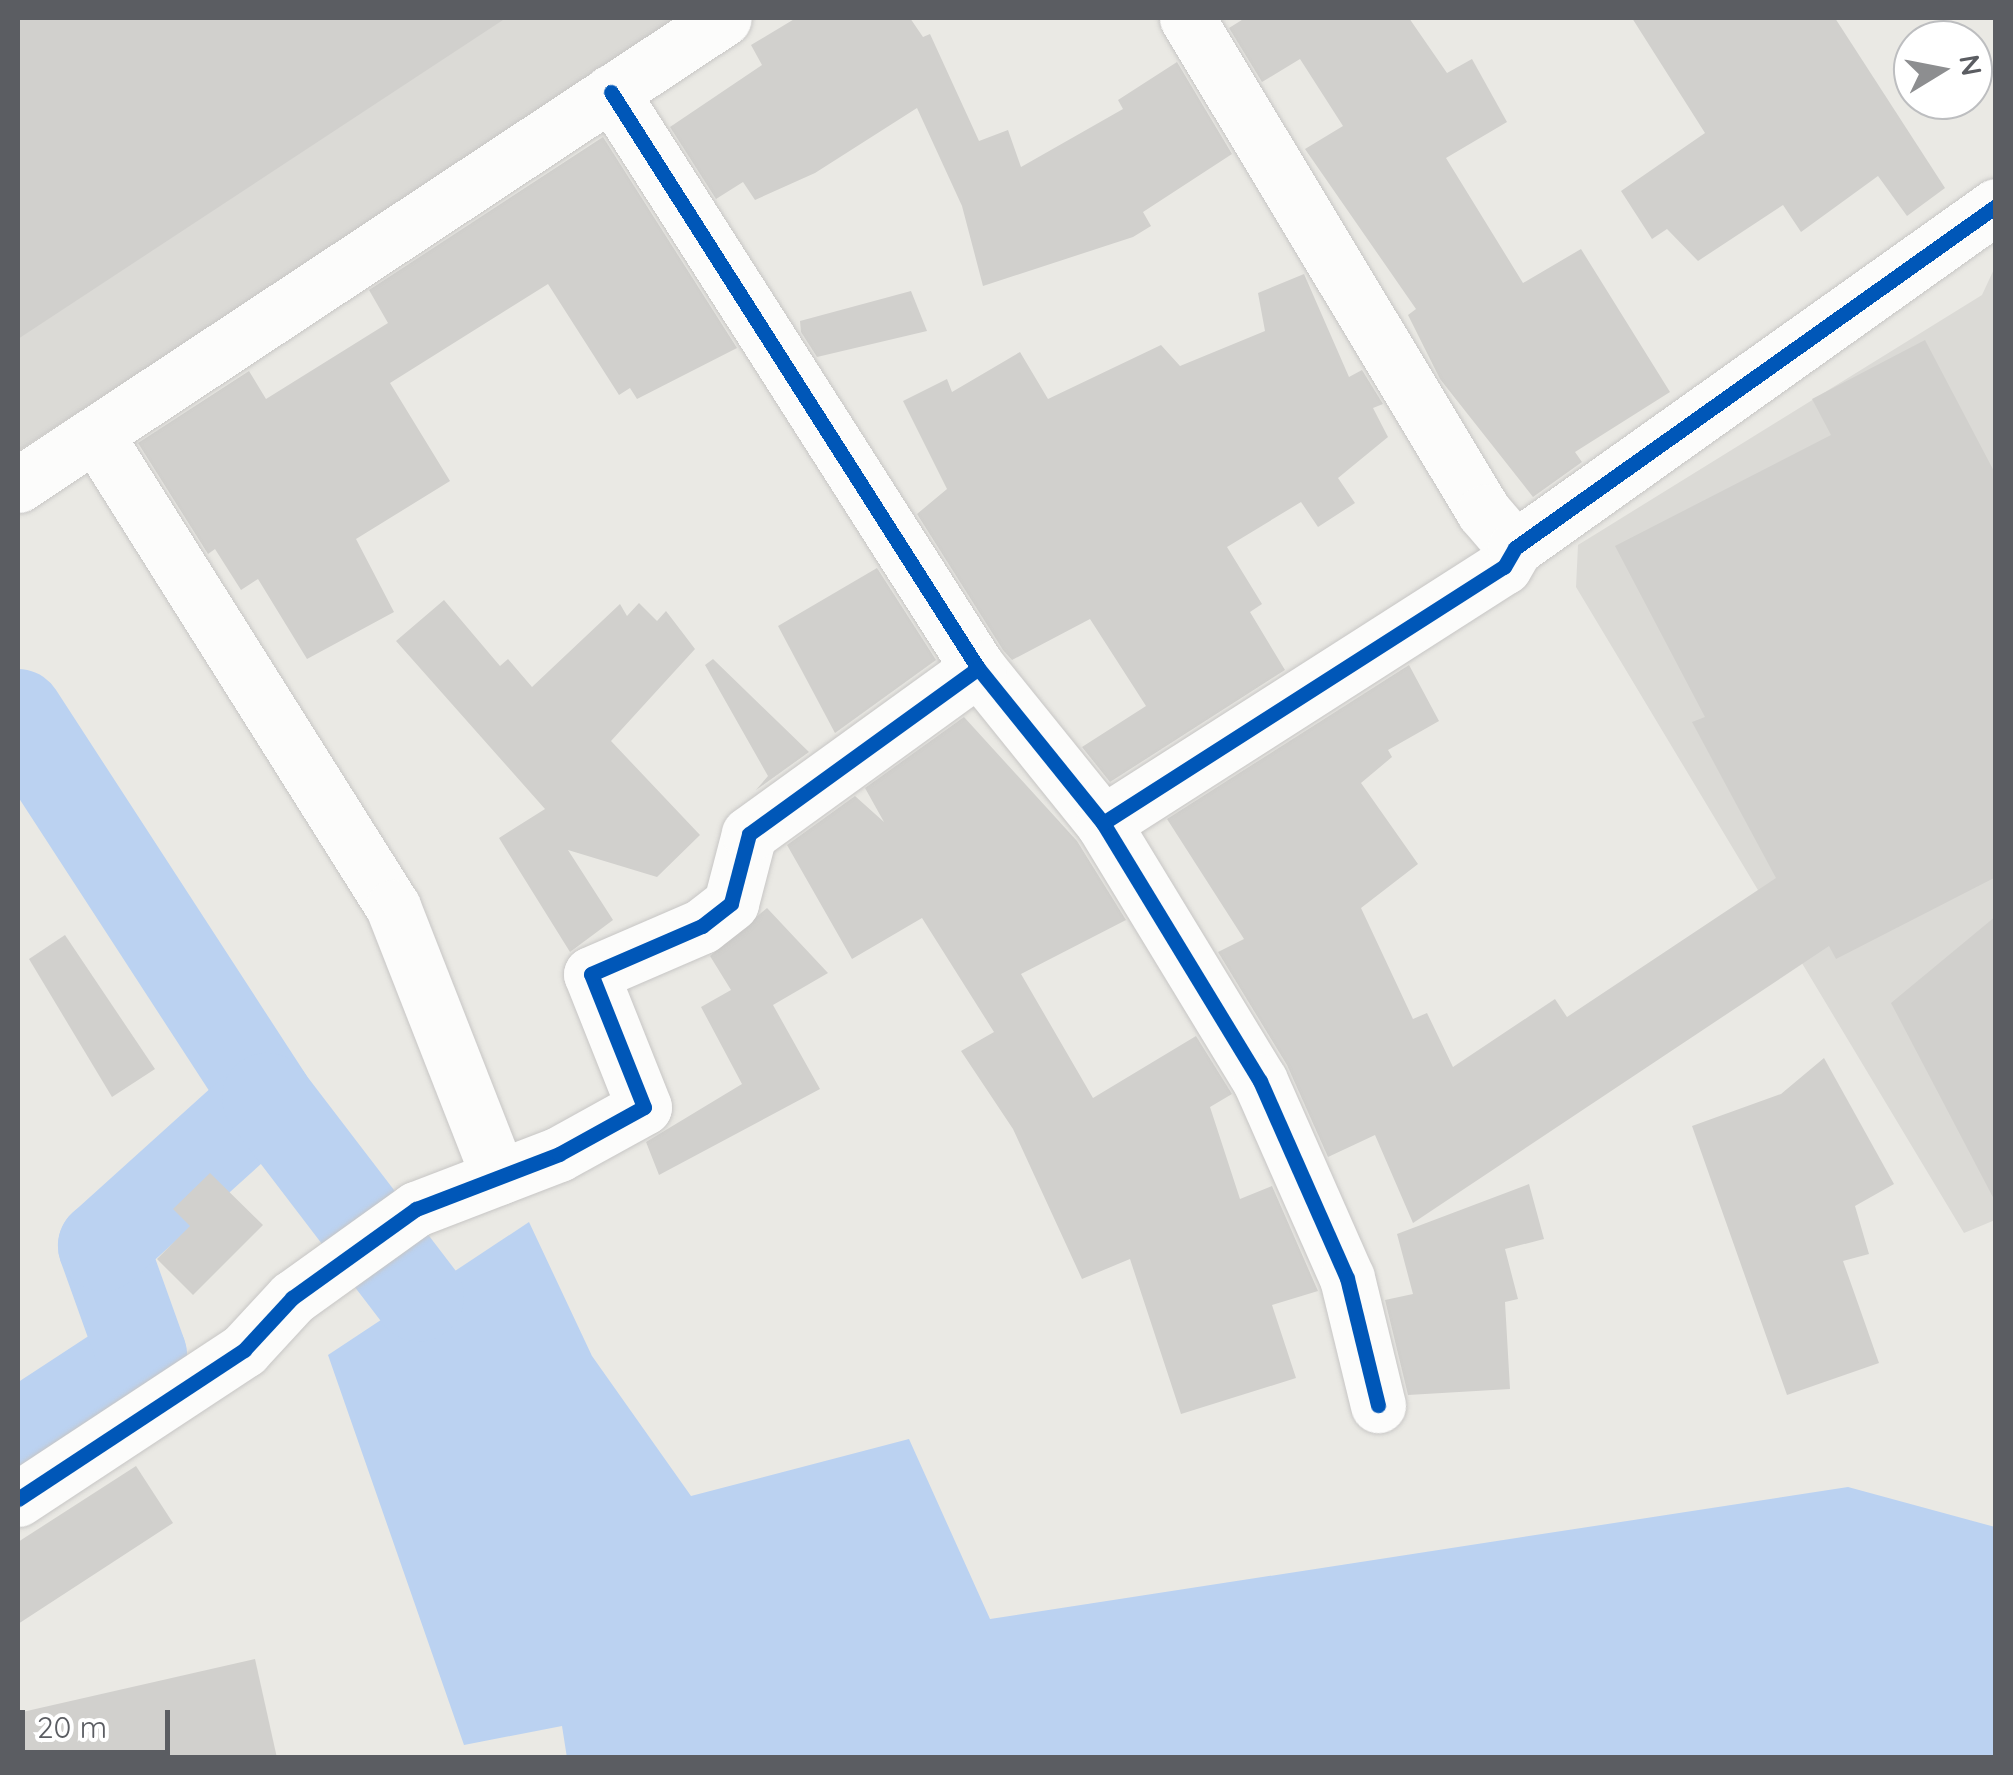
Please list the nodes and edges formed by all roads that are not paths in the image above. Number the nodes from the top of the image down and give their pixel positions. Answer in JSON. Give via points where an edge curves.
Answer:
{"nodes":[{"id":1,"x":724,"y":18,"type":"edge"},
{"id":2,"x":1187,"y":18,"type":"edge"},
{"id":3,"x":612,"y":92,"type":"junction"},
{"id":4,"x":1996,"y":206,"type":"edge"},
{"id":5,"x":96,"y":435,"type":"junction"},
{"id":6,"x":18,"y":485,"type":"edge"},
{"id":7,"x":1515,"y":548,"type":"junction"},
{"id":8,"x":978,"y":668,"type":"junction"},
{"id":9,"x":1103,"y":824,"type":"junction"},
{"id":10,"x":499,"y":1177,"type":"junction"},
{"id":11,"x":1378,"y":1405,"type":"dead end"},
{"id":12,"x":18,"y":1499,"type":"edge"}],
"edges":[{"from":1,"to":3,"type":"street"},
{"from":2,"to":7,"type":"street","via":[[1484,512]]},
{"from":3,"to":5,"type":"street"},
{"from":3,"to":8,"type":"street"},
{"from":4,"to":7,"type":"street"},
{"from":5,"to":6,"type":"street"},
{"from":5,"to":10,"type":"street","via":[[393,906]]},
{"from":7,"to":9,"type":"street","via":[[1504,567]]},
{"from":8,"to":9,"type":"street"},
{"from":8,"to":10,"type":"street","via":[[749,834],[731,903],[702,926],[591,974],[644,1107]]},
{"from":9,"to":11,"type":"street","via":[[1260,1081],[1303,1169],[1347,1278]]},
{"from":10,"to":12,"type":"street","via":[[416,1208],[292,1298],[244,1350]]}]}
